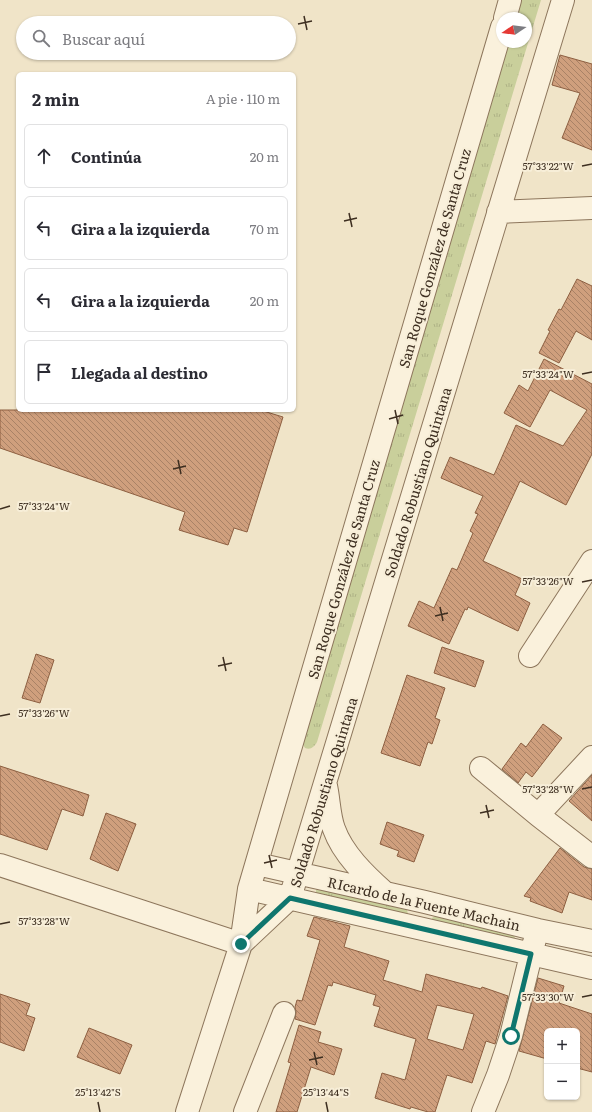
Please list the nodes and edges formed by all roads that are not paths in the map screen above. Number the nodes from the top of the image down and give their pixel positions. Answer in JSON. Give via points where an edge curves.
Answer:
{"nodes":[{"id":1,"x":510,"y":0,"type":"edge"},
{"id":2,"x":562,"y":0,"type":"edge"},
{"id":3,"x":507,"y":12,"type":"edge"},
{"id":4,"x":496,"y":47,"type":"edge"},
{"id":5,"x":592,"y":208,"type":"edge"},
{"id":6,"x":498,"y":212,"type":"junction"},
{"id":7,"x":592,"y":561,"type":"edge"},
{"id":8,"x":530,"y":656,"type":"dead end"},
{"id":9,"x":592,"y":757,"type":"edge"},
{"id":10,"x":481,"y":768,"type":"dead end"},
{"id":11,"x":326,"y":782,"type":"junction"},
{"id":12,"x":538,"y":815,"type":"junction"},
{"id":13,"x":592,"y":857,"type":"edge"},
{"id":14,"x":257,"y":864,"type":"junction"},
{"id":15,"x":0,"y":865,"type":"edge"},
{"id":16,"x":298,"y":873,"type":"junction"},
{"id":17,"x":249,"y":889,"type":"junction"},
{"id":18,"x":385,"y":893,"type":"junction"},
{"id":19,"x":290,"y":898,"type":"junction"},
{"id":20,"x":538,"y":930,"type":"junction"},
{"id":21,"x":592,"y":941,"type":"edge"},
{"id":22,"x":241,"y":944,"type":"junction"},
{"id":23,"x":531,"y":954,"type":"junction"},
{"id":24,"x":592,"y":968,"type":"edge"},
{"id":25,"x":284,"y":1014,"type":"dead end"},
{"id":26,"x":187,"y":1112,"type":"edge"},
{"id":27,"x":245,"y":1112,"type":"edge"},
{"id":28,"x":483,"y":1112,"type":"edge"}],
"edges":[{"from":1,"to":3,"type":"street"},
{"from":2,"to":6,"type":"street","name":"Soldado Robustiano Quintana"},
{"from":4,"to":14,"type":"street","name":"San Roque González de Santa Cruz"},
{"from":5,"to":6,"type":"street"},
{"from":6,"to":11,"type":"street","name":"Soldado Robustiano Quintana"},
{"from":7,"to":8,"type":"street"},
{"from":9,"to":12,"type":"street"},
{"from":10,"to":12,"type":"street"},
{"from":11,"to":16,"type":"street","name":"Soldado Robustiano Quintana"},
{"from":11,"to":18,"type":"street","via":[[334,828],[344,848],[367,877]]},
{"from":12,"to":13,"type":"street"},
{"from":14,"to":16,"type":"street","name":"RIcardo de la Fuente Machain"},
{"from":14,"to":17,"type":"street","name":"San Roque González de Santa Cruz"},
{"from":15,"to":22,"type":"street"},
{"from":16,"to":18,"type":"street","name":"RIcardo de la Fuente Machain"},
{"from":16,"to":19,"type":"street","name":"Soldado Robustiano Quintana"},
{"from":17,"to":19,"type":"street","name":"RIcardo de la Fuente Machain"},
{"from":17,"to":22,"type":"street","name":"San Roque González de Santa Cruz"},
{"from":18,"to":20,"type":"street","name":"RIcardo de la Fuente Machain"},
{"from":19,"to":22,"type":"street","name":"Soldado Robustiano Quintana"},
{"from":19,"to":23,"type":"street","name":"RIcardo de la Fuente Machain"},
{"from":20,"to":21,"type":"street","name":"RIcardo de la Fuente Machain"},
{"from":20,"to":23,"type":"street"},
{"from":22,"to":26,"type":"street","name":"San Roque González de Santa Cruz"},
{"from":23,"to":24,"type":"street","name":"RIcardo de la Fuente Machain"},
{"from":23,"to":28,"type":"street","via":[[511,1036]]},
{"from":25,"to":27,"type":"street"}]}
